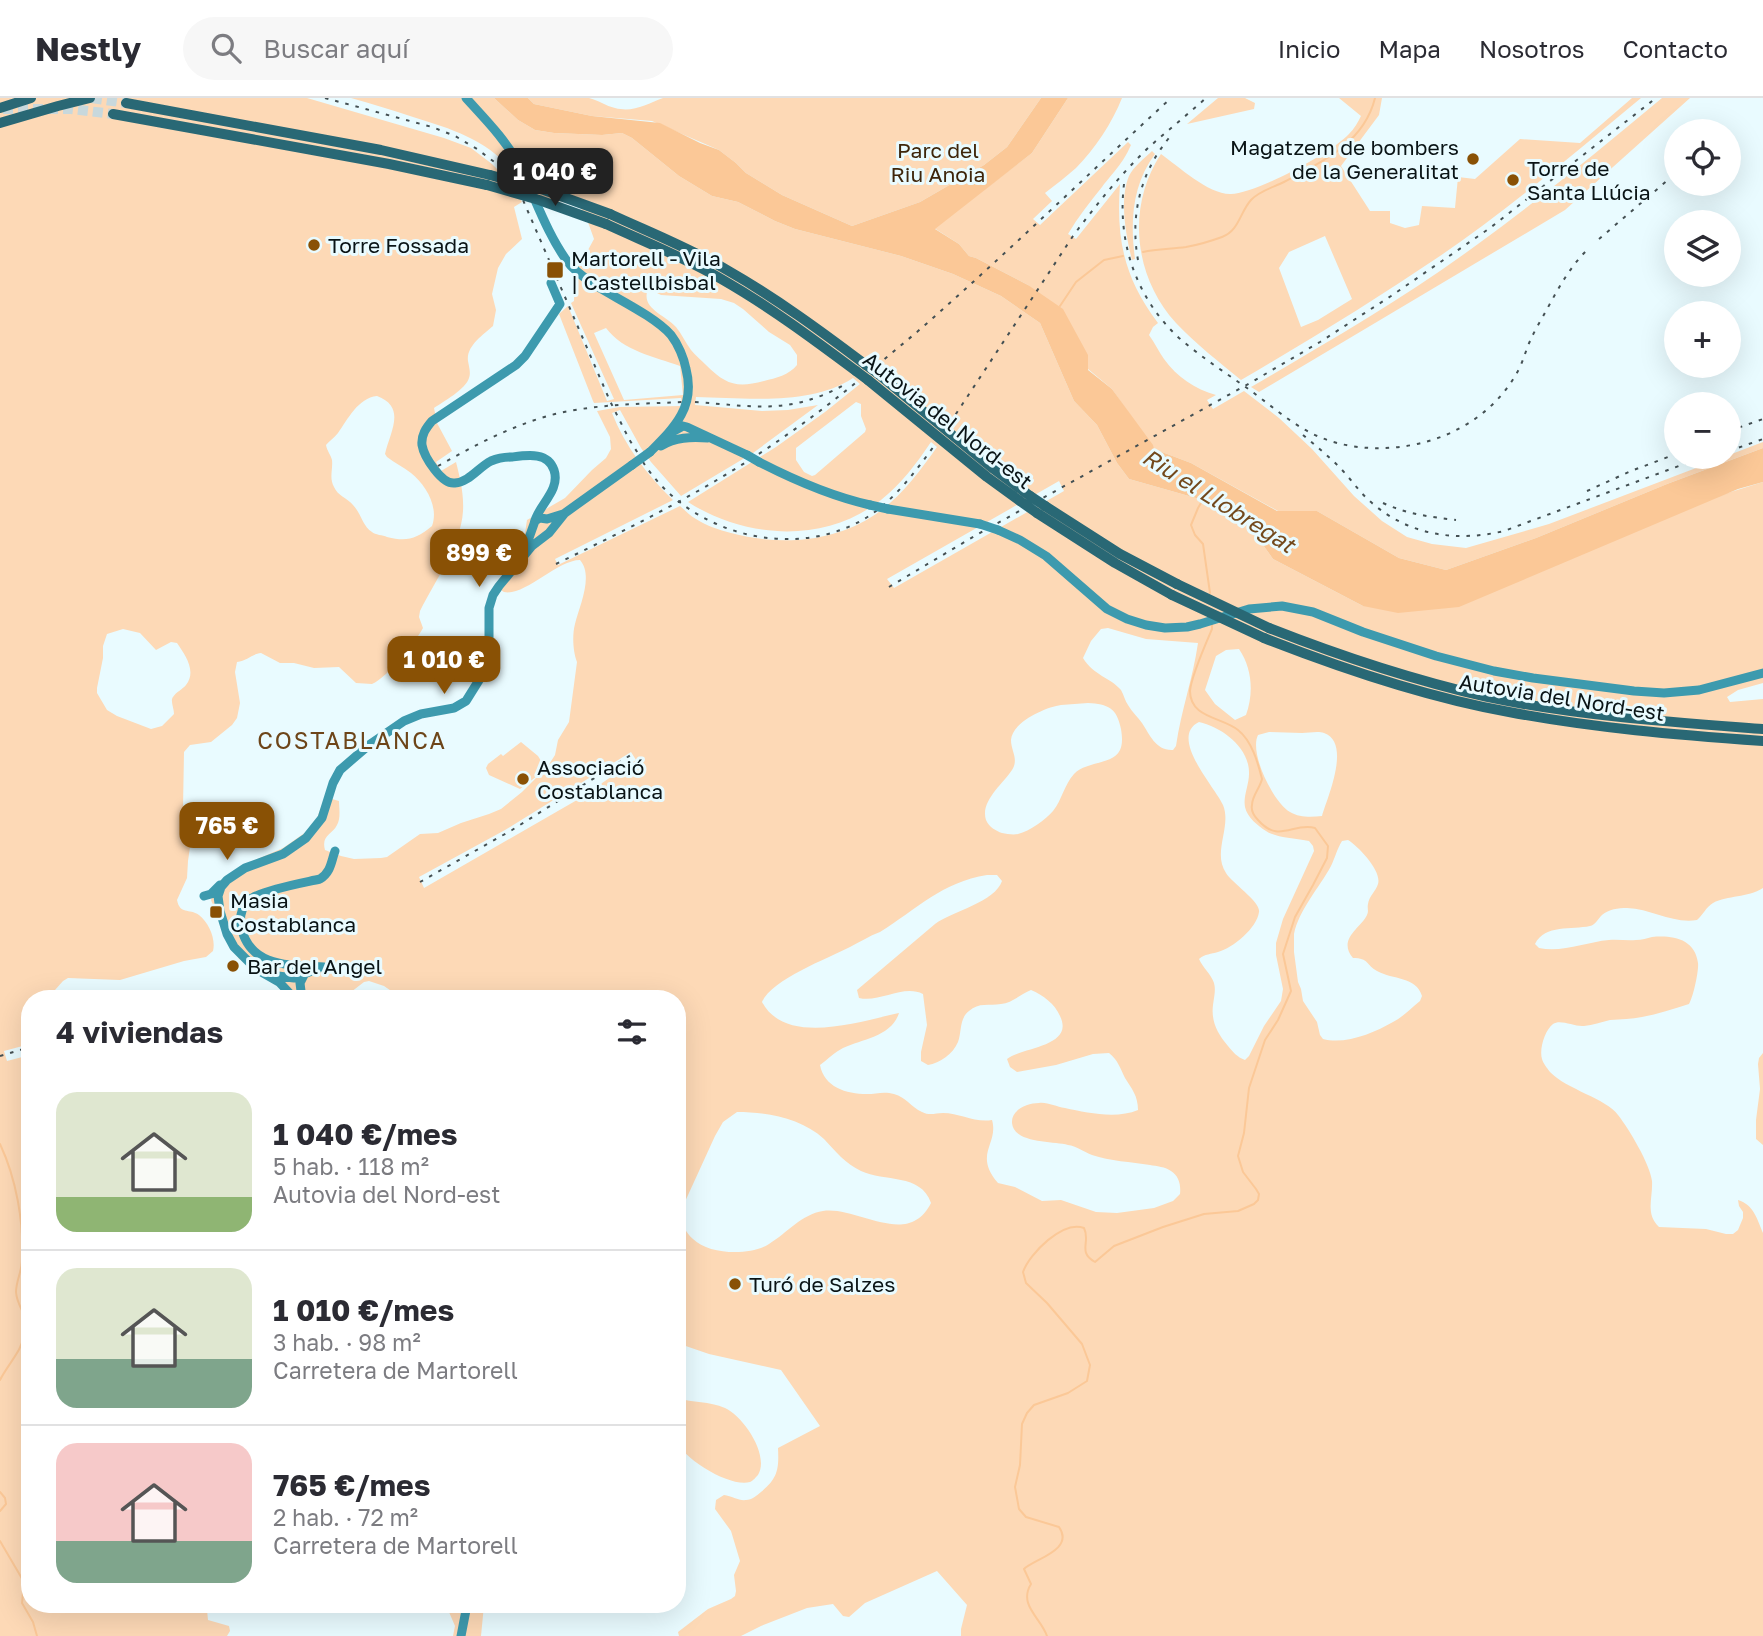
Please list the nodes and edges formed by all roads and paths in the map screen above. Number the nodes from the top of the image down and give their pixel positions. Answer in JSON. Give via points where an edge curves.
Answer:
{"nodes":[{"id":1,"x":31,"y":98,"type":"edge"},
{"id":2,"x":90,"y":98,"type":"edge"},
{"id":3,"x":466,"y":98,"type":"edge"},
{"id":4,"x":126,"y":103,"type":"dead end"},
{"id":5,"x":0,"y":108,"type":"edge"},
{"id":6,"x":113,"y":114,"type":"tunnel mouth"},
{"id":7,"x":0,"y":123,"type":"edge"},
{"id":8,"x":488,"y":180,"type":"junction"},
{"id":9,"x":551,"y":283,"type":"dead end"},
{"id":10,"x":673,"y":338,"type":"junction"},
{"id":11,"x":688,"y":385,"type":"junction"},
{"id":12,"x":687,"y":415,"type":"junction"},
{"id":13,"x":680,"y":427,"type":"junction"},
{"id":14,"x":693,"y":433,"type":"junction"},
{"id":15,"x":667,"y":439,"type":"junction"},
{"id":16,"x":545,"y":513,"type":"junction"},
{"id":17,"x":565,"y":513,"type":"junction"},
{"id":18,"x":533,"y":526,"type":"junction"},
{"id":19,"x":548,"y":532,"type":"junction"},
{"id":20,"x":522,"y":557,"type":"junction"},
{"id":21,"x":1266,"y":633,"type":"junction"},
{"id":22,"x":1763,"y":673,"type":"edge"},
{"id":23,"x":1763,"y":727,"type":"edge"},
{"id":24,"x":1763,"y":741,"type":"edge"},
{"id":25,"x":335,"y":851,"type":"dead end"},
{"id":26,"x":228,"y":883,"type":"junction"},
{"id":27,"x":210,"y":897,"type":"junction"},
{"id":28,"x":226,"y":914,"type":"junction"},
{"id":29,"x":240,"y":954,"type":"junction"},
{"id":30,"x":324,"y":967,"type":"dead end"},
{"id":31,"x":305,"y":970,"type":"junction"},
{"id":32,"x":279,"y":979,"type":"junction"},
{"id":33,"x":295,"y":982,"type":"junction"},
{"id":34,"x":289,"y":990,"type":"edge"},
{"id":35,"x":296,"y":990,"type":"edge"},
{"id":36,"x":465,"y":1613,"type":"edge"},
{"id":37,"x":471,"y":1613,"type":"edge"},
{"id":38,"x":461,"y":1636,"type":"edge"},
{"id":39,"x":467,"y":1636,"type":"edge"}],
"edges":[{"from":1,"to":5,"type":"highway"},
{"from":2,"to":7,"type":"highway"},
{"from":3,"to":10,"type":"main road","via":[[502,138],[570,265]]},
{"from":4,"to":8,"type":"highway","name":"Autovia del Nord-est","via":[[381,150]]},
{"from":6,"to":8,"type":"highway","name":"Autovia del Nord-est"},
{"from":8,"to":21,"type":"highway","name":"Autovia del Nord-est","bridge":true,"via":[[544,190],[723,280],[861,368],[987,477],[1115,563]]},
{"from":9,"to":16,"type":"main road","via":[[560,304],[525,356],[432,421],[422,440],[440,476],[452,484],[489,461],[541,456],[553,467],[555,477]]},
{"from":10,"to":11,"type":"main road"},
{"from":10,"to":12,"type":"main road","via":[[688,356],[693,375],[694,392]]},
{"from":11,"to":13,"type":"main road","via":[[690,394]]},
{"from":11,"to":15,"type":"main road","via":[[684,410]]},
{"from":12,"to":13,"type":"main road"},
{"from":12,"to":14,"type":"main road"},
{"from":13,"to":14,"type":"main road"},
{"from":13,"to":15,"type":"main road"},
{"from":14,"to":15,"type":"main road"},
{"from":14,"to":22,"type":"main road","bridge":true,"via":[[842,498],[998,530],[1045,555],[1107,609],[1146,625],[1187,627],[1249,609],[1282,606],[1312,611],[1426,653],[1533,678],[1664,693]]},
{"from":15,"to":17,"type":"main road","bridge":true},
{"from":16,"to":17,"type":"main road"},
{"from":16,"to":18,"type":"main road"},
{"from":16,"to":19,"type":"main road","via":[[551,524]]},
{"from":17,"to":19,"type":"main road"},
{"from":18,"to":19,"type":"main road","via":[[538,535]]},
{"from":18,"to":20,"type":"main road"},
{"from":19,"to":20,"type":"main road"},
{"from":20,"to":26,"type":"main road","via":[[491,600],[488,659],[466,701],[404,721],[353,758],[335,777],[323,818],[314,830],[290,850],[245,868]]},
{"from":21,"to":23,"type":"highway","name":"Autovia del Nord-est","via":[[1489,697],[1575,712]]},
{"from":21,"to":24,"type":"highway","name":"Autovia del Nord-est","via":[[1362,674],[1507,712],[1645,732]]},
{"from":25,"to":31,"type":"main road","via":[[325,876],[255,896],[240,916],[242,932],[257,955]]},
{"from":26,"to":27,"type":"main road"},
{"from":26,"to":28,"type":"main road"},
{"from":27,"to":28,"type":"main road"},
{"from":27,"to":29,"type":"main road"},
{"from":28,"to":29,"type":"main road"},
{"from":29,"to":32,"type":"main road","via":[[256,969]]},
{"from":30,"to":31,"type":"main road"},
{"from":31,"to":33,"type":"main road"},
{"from":32,"to":33,"type":"main road"},
{"from":32,"to":34,"type":"main road"},
{"from":33,"to":35,"type":"main road"},
{"from":36,"to":38,"type":"main road"},
{"from":37,"to":39,"type":"main road"}]}
